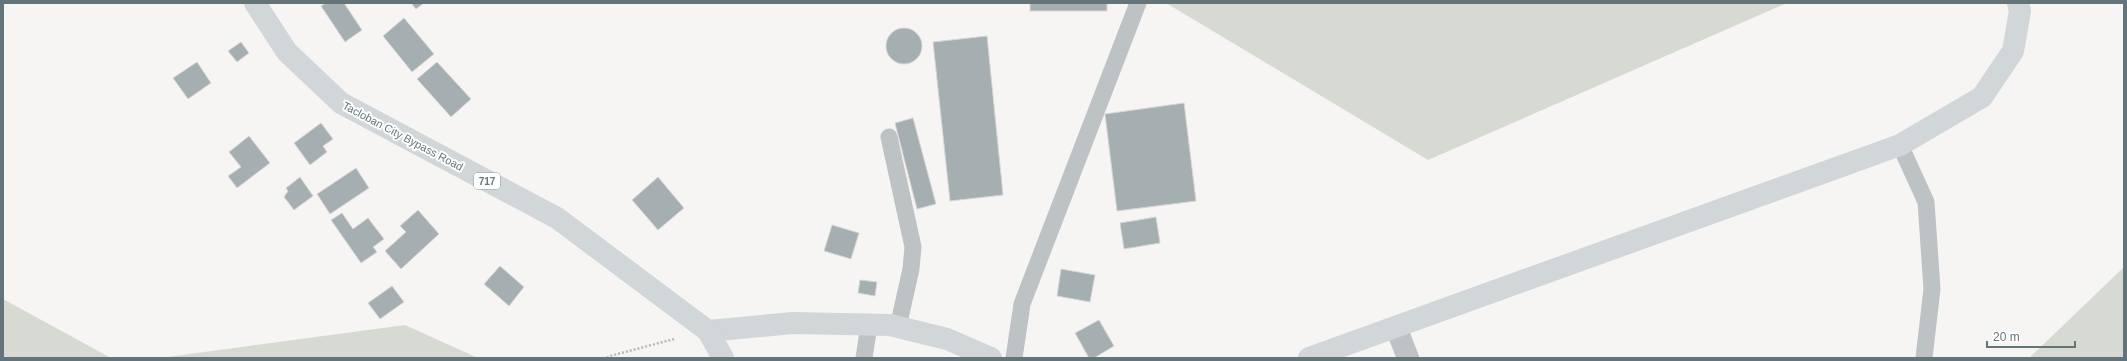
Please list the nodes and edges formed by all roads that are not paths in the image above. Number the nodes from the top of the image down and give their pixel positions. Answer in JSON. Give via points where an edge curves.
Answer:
{"nodes":[{"id":1,"x":255,"y":3,"type":"edge"},
{"id":2,"x":1138,"y":3,"type":"edge"},
{"id":3,"x":2018,"y":3,"type":"edge"},
{"id":4,"x":889,"y":137,"type":"dead end"},
{"id":5,"x":1900,"y":145,"type":"junction"},
{"id":6,"x":869,"y":325,"type":"junction"},
{"id":7,"x":898,"y":327,"type":"junction"},
{"id":8,"x":1396,"y":327,"type":"junction"},
{"id":9,"x":708,"y":331,"type":"junction"},
{"id":10,"x":723,"y":358,"type":"edge"},
{"id":11,"x":864,"y":358,"type":"edge"},
{"id":12,"x":991,"y":358,"type":"edge"},
{"id":13,"x":1014,"y":358,"type":"edge"},
{"id":14,"x":1309,"y":358,"type":"edge"},
{"id":15,"x":1408,"y":358,"type":"edge"},
{"id":16,"x":1924,"y":358,"type":"edge"}],
"edges":[{"from":1,"to":9,"type":"main road","name":"Tacloban City Bypass Road","number":"717","via":[[287,52],[340,103],[557,218]]},
{"from":2,"to":13,"type":"lane","via":[[1022,304]]},
{"from":3,"to":5,"type":"main road","via":[[2020,11],[2013,51],[1982,97]]},
{"from":4,"to":7,"type":"lane","via":[[913,247],[911,269]]},
{"from":5,"to":8,"type":"main road"},
{"from":5,"to":16,"type":"lane","via":[[1926,202],[1932,289]]},
{"from":6,"to":7,"type":"main road"},
{"from":6,"to":9,"type":"main road","via":[[793,323]]},
{"from":6,"to":11,"type":"lane"},
{"from":7,"to":12,"type":"main road","via":[[947,339]]},
{"from":8,"to":14,"type":"main road"},
{"from":8,"to":15,"type":"street"},
{"from":9,"to":10,"type":"main road","name":"Tacloban City Bypass Road","number":"717"}]}
